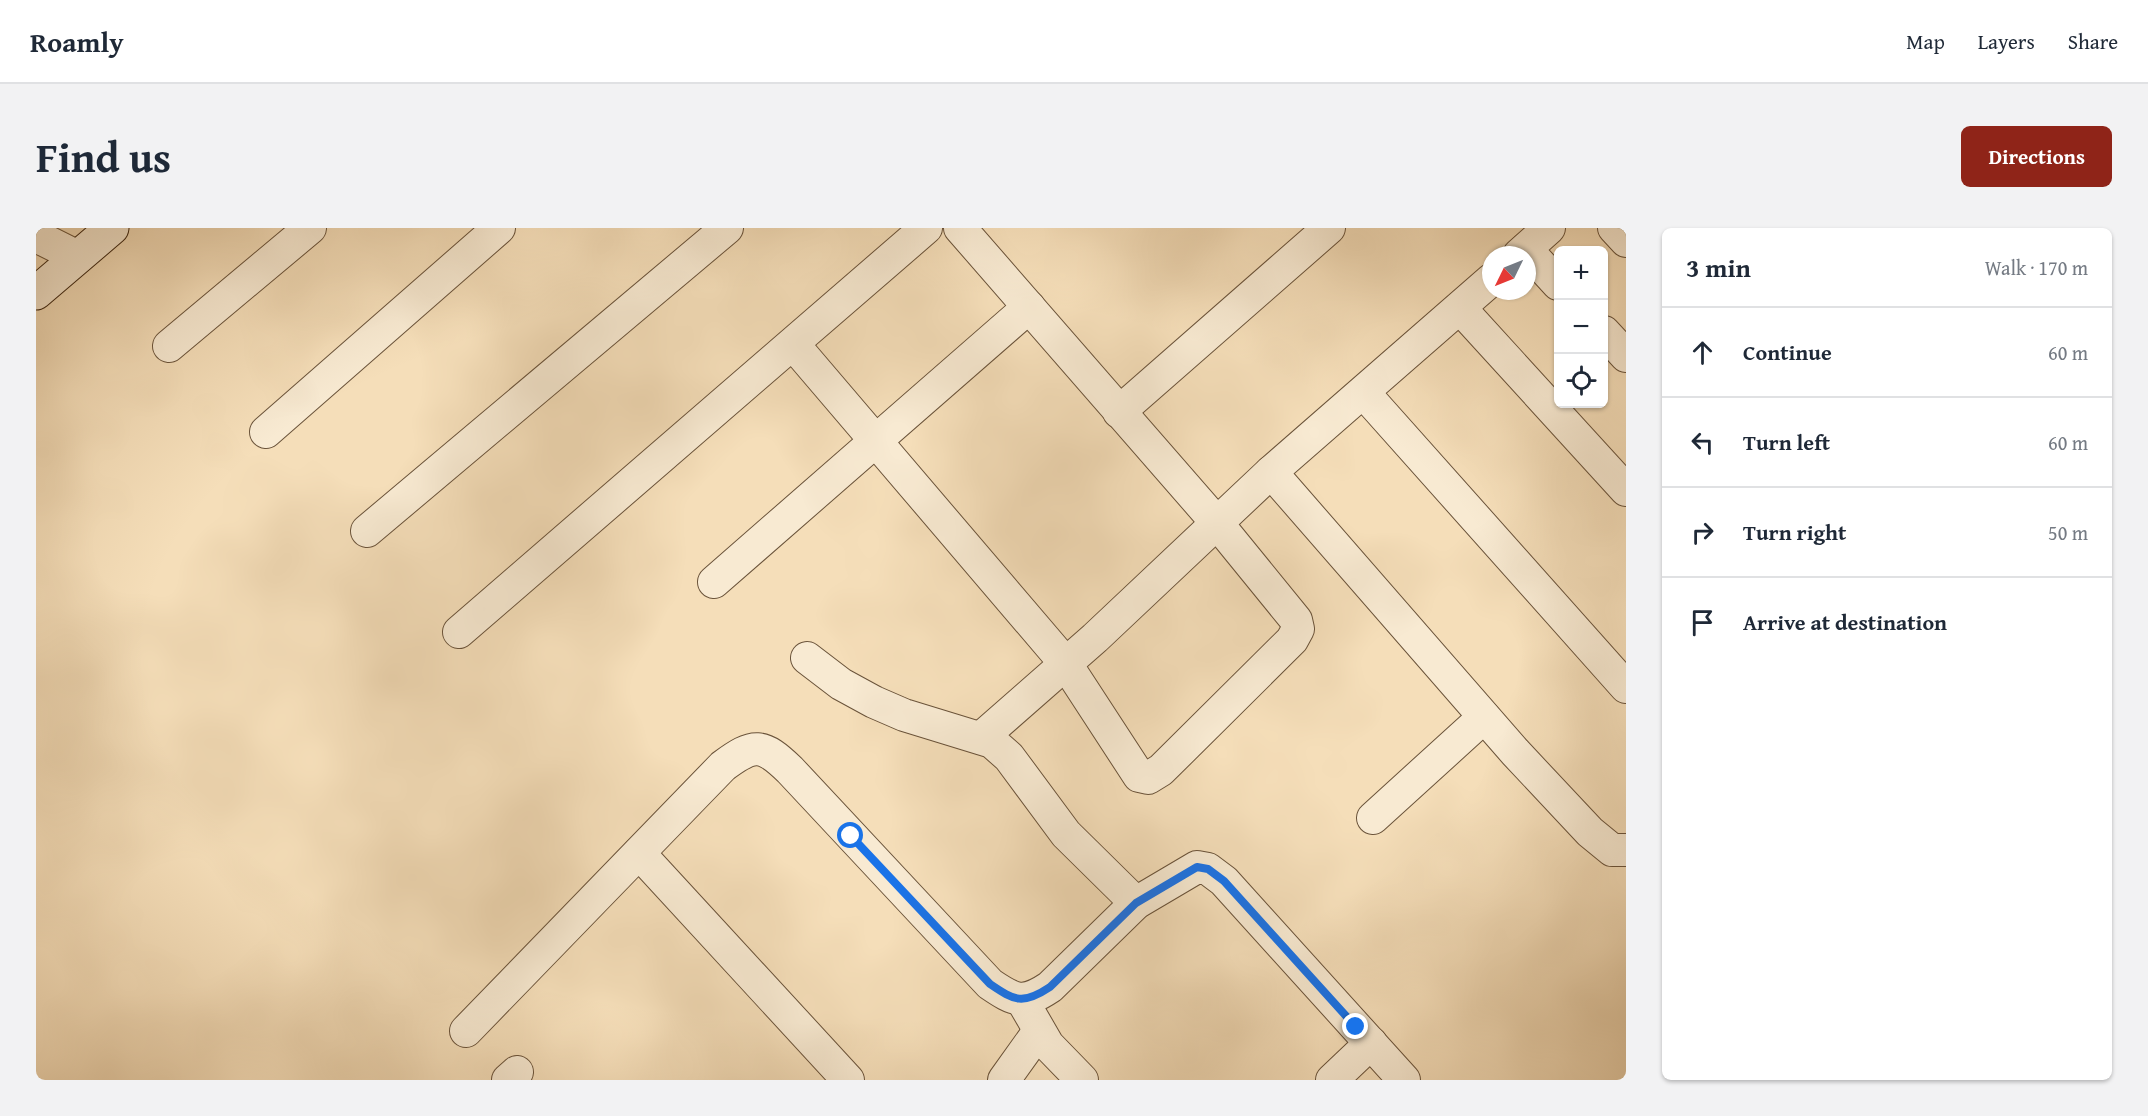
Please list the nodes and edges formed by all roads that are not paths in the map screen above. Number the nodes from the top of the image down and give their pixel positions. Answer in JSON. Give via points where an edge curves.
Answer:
{"nodes":[{"id":1,"x":112,"y":228,"type":"edge"},
{"id":2,"x":310,"y":228,"type":"edge"},
{"id":3,"x":499,"y":228,"type":"edge"},
{"id":4,"x":727,"y":228,"type":"edge"},
{"id":5,"x":926,"y":228,"type":"edge"},
{"id":6,"x":960,"y":228,"type":"edge"},
{"id":7,"x":1329,"y":228,"type":"edge"},
{"id":8,"x":1614,"y":228,"type":"edge"},
{"id":9,"x":36,"y":236,"type":"edge"},
{"id":10,"x":1534,"y":239,"type":"edge"},
{"id":11,"x":1626,"y":241,"type":"edge"},
{"id":12,"x":78,"y":257,"type":"junction"},
{"id":13,"x":1554,"y":276,"type":"edge"},
{"id":14,"x":1482,"y":288,"type":"edge"},
{"id":15,"x":36,"y":293,"type":"edge"},
{"id":16,"x":1029,"y":307,"type":"junction"},
{"id":17,"x":1460,"y":308,"type":"junction"},
{"id":18,"x":1608,"y":336,"type":"edge"},
{"id":19,"x":793,"y":344,"type":"junction"},
{"id":20,"x":169,"y":346,"type":"dead end"},
{"id":21,"x":1626,"y":356,"type":"edge"},
{"id":22,"x":1364,"y":393,"type":"junction"},
{"id":23,"x":1119,"y":412,"type":"junction"},
{"id":24,"x":266,"y":432,"type":"dead end"},
{"id":25,"x":876,"y":441,"type":"junction"},
{"id":26,"x":1271,"y":472,"type":"junction"},
{"id":27,"x":1626,"y":490,"type":"edge"},
{"id":28,"x":1217,"y":523,"type":"junction"},
{"id":29,"x":367,"y":531,"type":"dead end"},
{"id":30,"x":714,"y":582,"type":"dead end"},
{"id":31,"x":459,"y":632,"type":"dead end"},
{"id":32,"x":807,"y":658,"type":"dead end"},
{"id":33,"x":1066,"y":664,"type":"junction"},
{"id":34,"x":1626,"y":687,"type":"edge"},
{"id":35,"x":1484,"y":717,"type":"junction"},
{"id":36,"x":981,"y":738,"type":"junction"},
{"id":37,"x":1373,"y":818,"type":"dead end"},
{"id":38,"x":1626,"y":850,"type":"edge"},
{"id":39,"x":639,"y":853,"type":"junction"},
{"id":40,"x":1136,"y":903,"type":"junction"},
{"id":41,"x":1022,"y":1000,"type":"junction"},
{"id":42,"x":466,"y":1031,"type":"dead end"},
{"id":43,"x":1039,"y":1031,"type":"junction"},
{"id":44,"x":1371,"y":1043,"type":"junction"},
{"id":45,"x":848,"y":1080,"type":"edge"},
{"id":46,"x":1004,"y":1080,"type":"edge"},
{"id":47,"x":1082,"y":1080,"type":"edge"},
{"id":48,"x":1332,"y":1080,"type":"edge"},
{"id":49,"x":1404,"y":1080,"type":"edge"}],
"edges":[{"from":1,"to":12,"type":"street"},
{"from":2,"to":20,"type":"street"},
{"from":3,"to":24,"type":"street"},
{"from":4,"to":29,"type":"street"},
{"from":5,"to":19,"type":"street"},
{"from":6,"to":16,"type":"street"},
{"from":7,"to":23,"type":"street"},
{"from":8,"to":11,"type":"street"},
{"from":9,"to":12,"type":"street"},
{"from":10,"to":13,"type":"street"},
{"from":12,"to":15,"type":"street"},
{"from":14,"to":17,"type":"street"},
{"from":16,"to":23,"type":"street"},
{"from":16,"to":25,"type":"street"},
{"from":17,"to":22,"type":"street"},
{"from":17,"to":27,"type":"street"},
{"from":18,"to":21,"type":"street"},
{"from":19,"to":25,"type":"street"},
{"from":19,"to":31,"type":"street"},
{"from":22,"to":26,"type":"street"},
{"from":22,"to":34,"type":"street"},
{"from":23,"to":28,"type":"street"},
{"from":25,"to":30,"type":"street"},
{"from":25,"to":33,"type":"street"},
{"from":26,"to":28,"type":"street"},
{"from":26,"to":35,"type":"street"},
{"from":28,"to":33,"type":"street"},
{"from":28,"to":33,"type":"street","via":[[1289,608],[1298,629],[1278,655],[1161,770],[1148,778],[1139,776]]},
{"from":32,"to":36,"type":"street","via":[[841,684],[904,716]]},
{"from":33,"to":36,"type":"street"},
{"from":35,"to":37,"type":"street"},
{"from":35,"to":38,"type":"street","via":[[1590,832],[1612,850]]},
{"from":36,"to":40,"type":"street","via":[[993,742],[1009,757],[1066,834]]},
{"from":39,"to":41,"type":"street","via":[[732,759],[758,748],[771,752],[990,984],[1007,996]]},
{"from":39,"to":42,"type":"street"},
{"from":39,"to":45,"type":"street"},
{"from":40,"to":41,"type":"street","via":[[1050,987],[1034,999]]},
{"from":40,"to":44,"type":"street","via":[[1197,867],[1208,869],[1224,881]]},
{"from":41,"to":43,"type":"street"},
{"from":43,"to":46,"type":"street"},
{"from":43,"to":47,"type":"street"},
{"from":44,"to":48,"type":"street"},
{"from":44,"to":49,"type":"street"}]}
